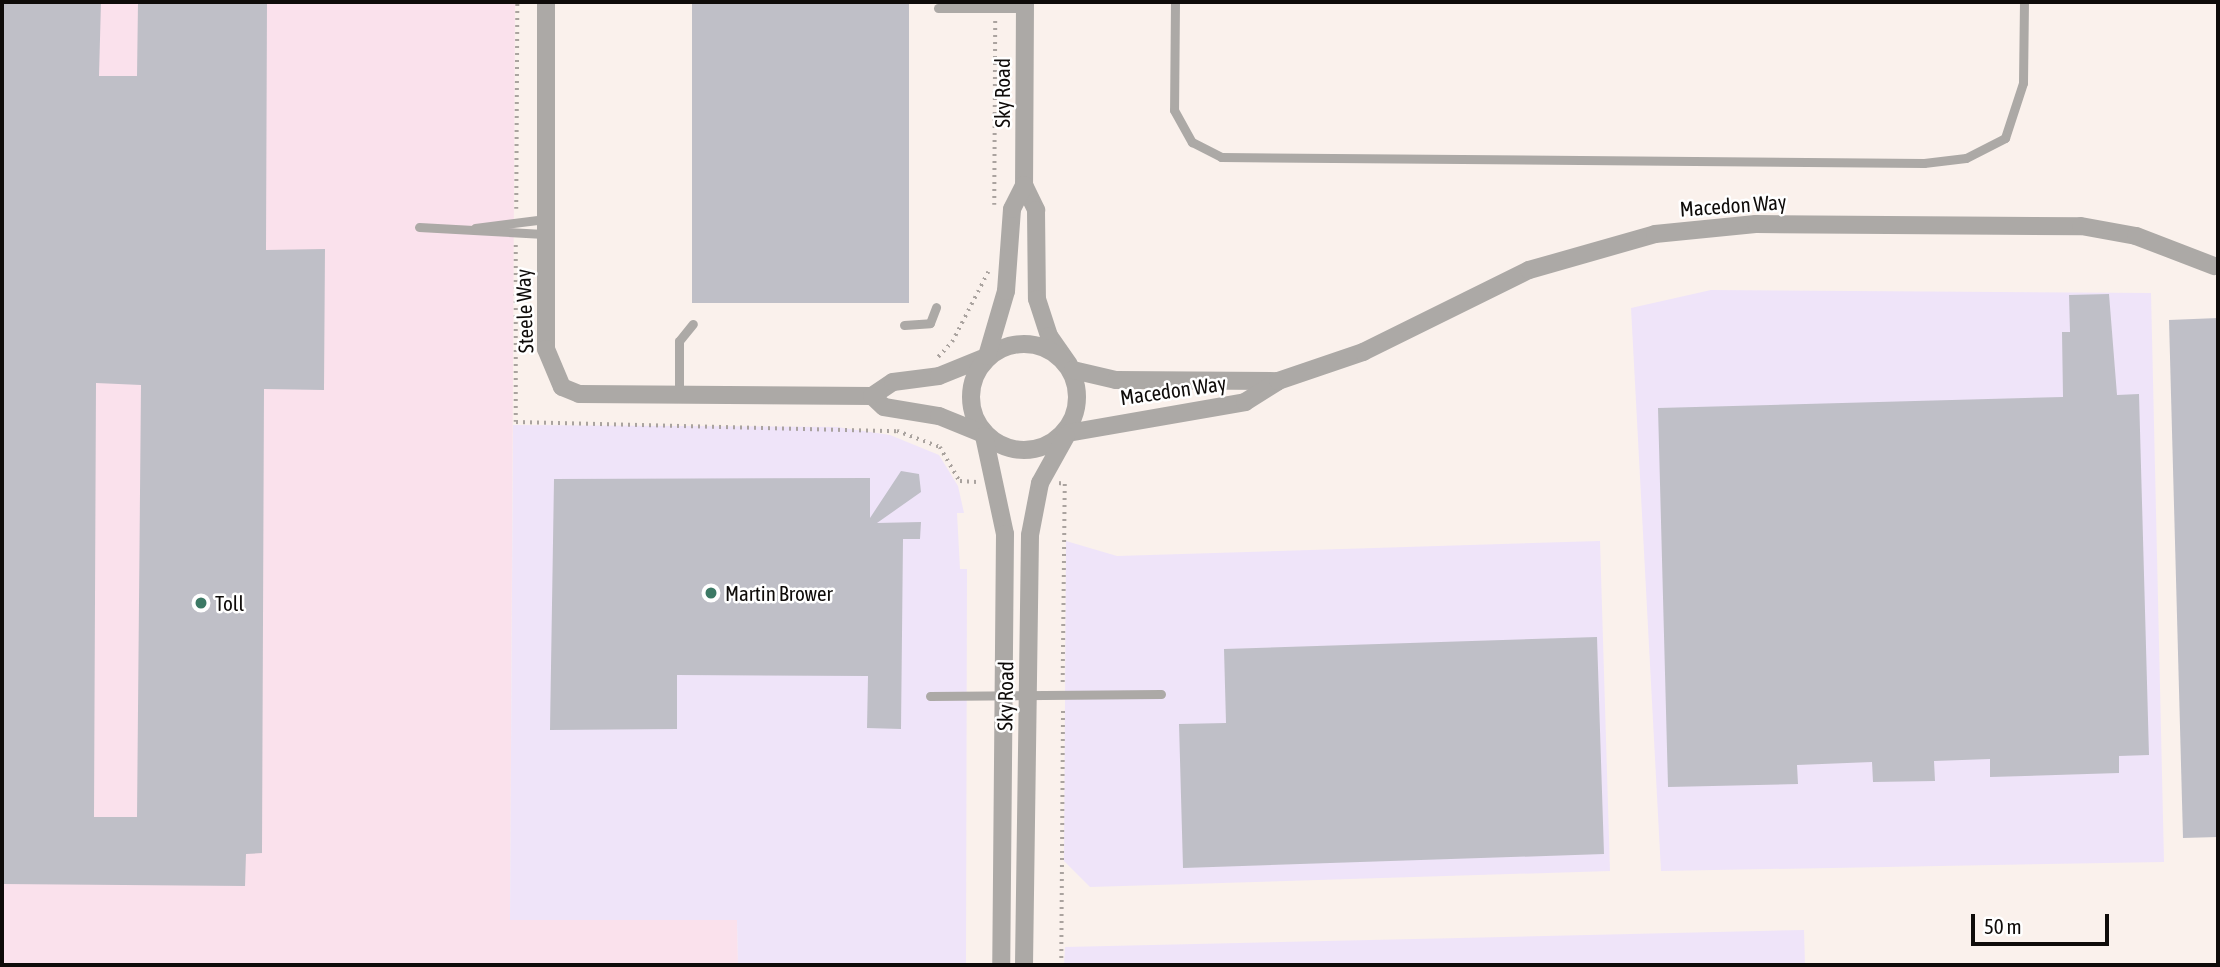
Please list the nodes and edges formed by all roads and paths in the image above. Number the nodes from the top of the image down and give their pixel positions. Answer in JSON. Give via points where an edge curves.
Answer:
{"nodes":[{"id":1,"x":517,"y":2,"type":"edge"},
{"id":2,"x":546,"y":2,"type":"edge"},
{"id":3,"x":1175,"y":2,"type":"edge"},
{"id":4,"x":2024,"y":2,"type":"edge"},
{"id":5,"x":1025,"y":5,"type":"edge"},
{"id":6,"x":938,"y":8,"type":"dead end"},
{"id":7,"x":995,"y":8,"type":"junction"},
{"id":8,"x":1024,"y":185,"type":"junction"},
{"id":9,"x":994,"y":214,"type":"dead end"},
{"id":10,"x":516,"y":222,"type":"junction"},
{"id":11,"x":545,"y":226,"type":"junction"},
{"id":12,"x":419,"y":227,"type":"dead end"},
{"id":13,"x":475,"y":228,"type":"junction"},
{"id":14,"x":516,"y":234,"type":"junction"},
{"id":15,"x":989,"y":260,"type":"dead end"},
{"id":16,"x":2216,"y":262,"type":"edge"},
{"id":17,"x":936,"y":307,"type":"dead end"},
{"id":18,"x":693,"y":324,"type":"dead end"},
{"id":19,"x":904,"y":325,"type":"dead end"},
{"id":20,"x":986,"y":356,"type":"junction"},
{"id":21,"x":1071,"y":367,"type":"junction"},
{"id":22,"x":939,"y":376,"type":"junction"},
{"id":23,"x":1278,"y":381,"type":"junction"},
{"id":24,"x":679,"y":395,"type":"junction"},
{"id":25,"x":872,"y":396,"type":"junction"},
{"id":26,"x":939,"y":416,"type":"junction"},
{"id":27,"x":983,"y":434,"type":"junction"},
{"id":28,"x":1067,"y":434,"type":"junction"},
{"id":29,"x":936,"y":446,"type":"junction"},
{"id":30,"x":998,"y":482,"type":"junction"},
{"id":31,"x":1040,"y":483,"type":"junction"},
{"id":32,"x":1161,"y":694,"type":"dead end"},
{"id":33,"x":930,"y":696,"type":"dead end"},
{"id":34,"x":1063,"y":696,"type":"junction"},
{"id":35,"x":1028,"y":697,"type":"junction"},
{"id":36,"x":1007,"y":698,"type":"junction"},
{"id":37,"x":1001,"y":965,"type":"edge"},
{"id":38,"x":1024,"y":965,"type":"edge"},
{"id":39,"x":1061,"y":965,"type":"edge"}],
"edges":[{"from":1,"to":10,"type":"path"},
{"from":2,"to":11,"type":"street","name":"Steele Way"},
{"from":3,"to":4,"type":"lane","via":[[1174,110],[1192,142],[1221,157],[1924,163],[1966,158],[2005,138],[2023,83]]},
{"from":5,"to":7,"type":"lane"},
{"from":5,"to":8,"type":"street","name":"Sky Road"},
{"from":6,"to":7,"type":"lane"},
{"from":7,"to":9,"type":"path"},
{"from":8,"to":20,"type":"street","name":"Sky Road","via":[[1012,209],[1006,291]]},
{"from":8,"to":21,"type":"street","name":"Sky Road","via":[[1036,210],[1041,316]]},
{"from":10,"to":11,"type":"lane"},
{"from":10,"to":13,"type":"lane"},
{"from":11,"to":14,"type":"lane"},
{"from":11,"to":24,"type":"street","name":"Steele Way","via":[[546,349],[556,382],[579,394]]},
{"from":12,"to":13,"type":"lane"},
{"from":13,"to":14,"type":"lane"},
{"from":14,"to":29,"type":"path","via":[[516,422],[852,425],[897,431]]},
{"from":15,"to":22,"type":"path","via":[[952,342],[938,353]]},
{"from":16,"to":23,"type":"street","name":"Macedon Way","via":[[2145,239],[2081,226],[1706,227],[1610,243],[1542,265],[1363,352]]},
{"from":17,"to":19,"type":"lane","via":[[930,323]]},
{"from":18,"to":24,"type":"lane","via":[[679,341]]},
{"from":20,"to":21,"type":"street","via":[[1028,346]]},
{"from":20,"to":22,"type":"street","name":"Steele Way"},
{"from":20,"to":27,"type":"street","via":[[972,388]]},
{"from":21,"to":23,"type":"street","name":"Macedon Way","via":[[1116,380]]},
{"from":21,"to":28,"type":"street","via":[[1077,403]]},
{"from":22,"to":25,"type":"street","name":"Steele Way","via":[[893,382]]},
{"from":23,"to":28,"type":"street","name":"Macedon Way","via":[[1245,402]]},
{"from":24,"to":25,"type":"street","name":"Steele Way"},
{"from":25,"to":26,"type":"street","name":"Steele Way","via":[[884,407]]},
{"from":26,"to":27,"type":"street","name":"Steele Way"},
{"from":26,"to":29,"type":"path"},
{"from":27,"to":28,"type":"street","via":[[1015,448]]},
{"from":27,"to":30,"type":"street","name":"Sky Road"},
{"from":28,"to":31,"type":"street","name":"Sky Road"},
{"from":29,"to":30,"type":"path","via":[[960,481]]},
{"from":30,"to":36,"type":"street","name":"Sky Road"},
{"from":31,"to":34,"type":"path","via":[[1065,484]]},
{"from":31,"to":35,"type":"street","name":"Sky Road","via":[[1030,535]]},
{"from":32,"to":34,"type":"lane"},
{"from":33,"to":36,"type":"lane"},
{"from":34,"to":35,"type":"lane"},
{"from":34,"to":39,"type":"path"},
{"from":35,"to":36,"type":"lane"},
{"from":35,"to":38,"type":"street","name":"Sky Road"},
{"from":36,"to":37,"type":"street","name":"Sky Road"}]}
